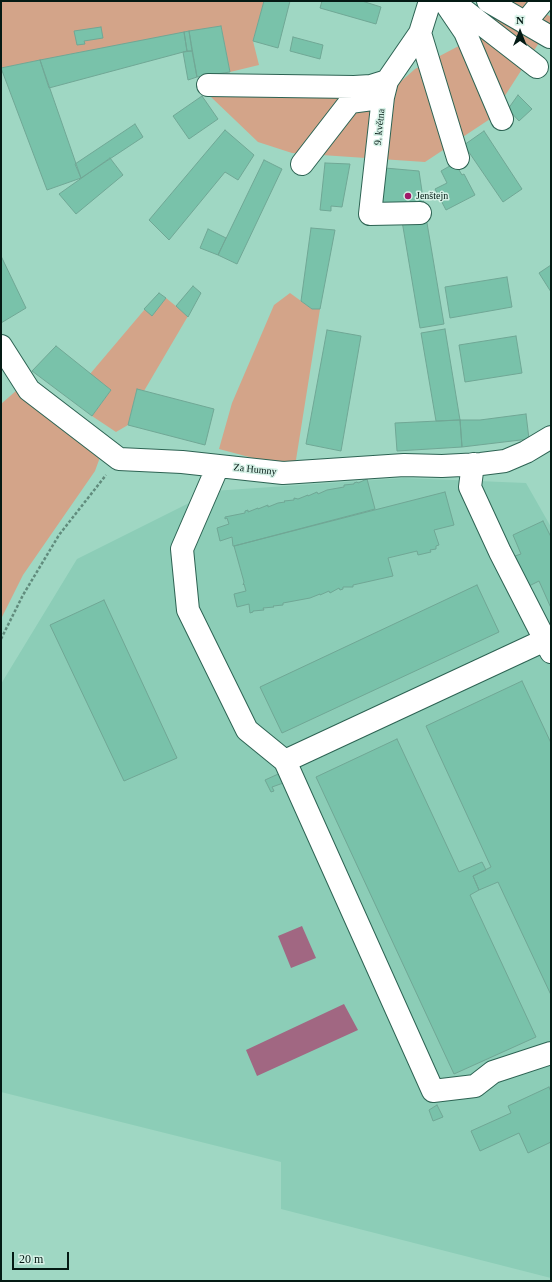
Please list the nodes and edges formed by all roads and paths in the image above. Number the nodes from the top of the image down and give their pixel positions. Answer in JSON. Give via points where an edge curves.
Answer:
{"nodes":[{"id":1,"x":430,"y":1,"type":"edge"},
{"id":2,"x":444,"y":1,"type":"edge"},
{"id":3,"x":452,"y":1,"type":"edge"},
{"id":4,"x":488,"y":1,"type":"edge"},
{"id":5,"x":543,"y":1,"type":"edge"},
{"id":6,"x":525,"y":24,"type":"junction"},
{"id":7,"x":420,"y":33,"type":"junction"},
{"id":8,"x":550,"y":37,"type":"edge"},
{"id":9,"x":536,"y":67,"type":"dead end"},
{"id":10,"x":208,"y":85,"type":"dead end"},
{"id":11,"x":385,"y":89,"type":"junction"},
{"id":12,"x":502,"y":119,"type":"dead end"},
{"id":13,"x":458,"y":158,"type":"dead end"},
{"id":14,"x":302,"y":164,"type":"dead end"},
{"id":15,"x":420,"y":213,"type":"dead end"},
{"id":16,"x":1,"y":346,"type":"edge"},
{"id":17,"x":551,"y":437,"type":"edge"},
{"id":18,"x":119,"y":459,"type":"junction"},
{"id":19,"x":473,"y":464,"type":"junction"},
{"id":20,"x":218,"y":466,"type":"junction"},
{"id":21,"x":1,"y":639,"type":"edge"},
{"id":22,"x":548,"y":646,"type":"edge"},
{"id":23,"x":285,"y":761,"type":"junction"},
{"id":24,"x":551,"y":1054,"type":"edge"}],
"edges":[{"from":1,"to":7,"type":"street","name":"9. května"},
{"from":2,"to":12,"type":"street","via":[[466,32]]},
{"from":3,"to":9,"type":"street"},
{"from":4,"to":6,"type":"street"},
{"from":5,"to":6,"type":"street"},
{"from":6,"to":8,"type":"street"},
{"from":7,"to":11,"type":"street","name":"9. května"},
{"from":7,"to":13,"type":"street"},
{"from":10,"to":11,"type":"street","via":[[371,86]]},
{"from":11,"to":14,"type":"street","via":[[350,102]]},
{"from":11,"to":15,"type":"street","name":"9. května","via":[[370,214]]},
{"from":16,"to":18,"type":"street","via":[[29,390]]},
{"from":17,"to":19,"type":"street","name":"Za Humny","via":[[505,461]]},
{"from":18,"to":20,"type":"street","name":"Za Humny"},
{"from":18,"to":21,"type":"path","via":[[59,535],[23,595]]},
{"from":19,"to":20,"type":"street","name":"Za Humny","via":[[404,465],[284,473]]},
{"from":19,"to":22,"type":"street","via":[[470,487]]},
{"from":20,"to":23,"type":"street","via":[[182,549],[188,610],[247,730]]},
{"from":22,"to":23,"type":"street"},
{"from":23,"to":24,"type":"street","via":[[433,1091],[475,1086],[493,1072]]}]}
